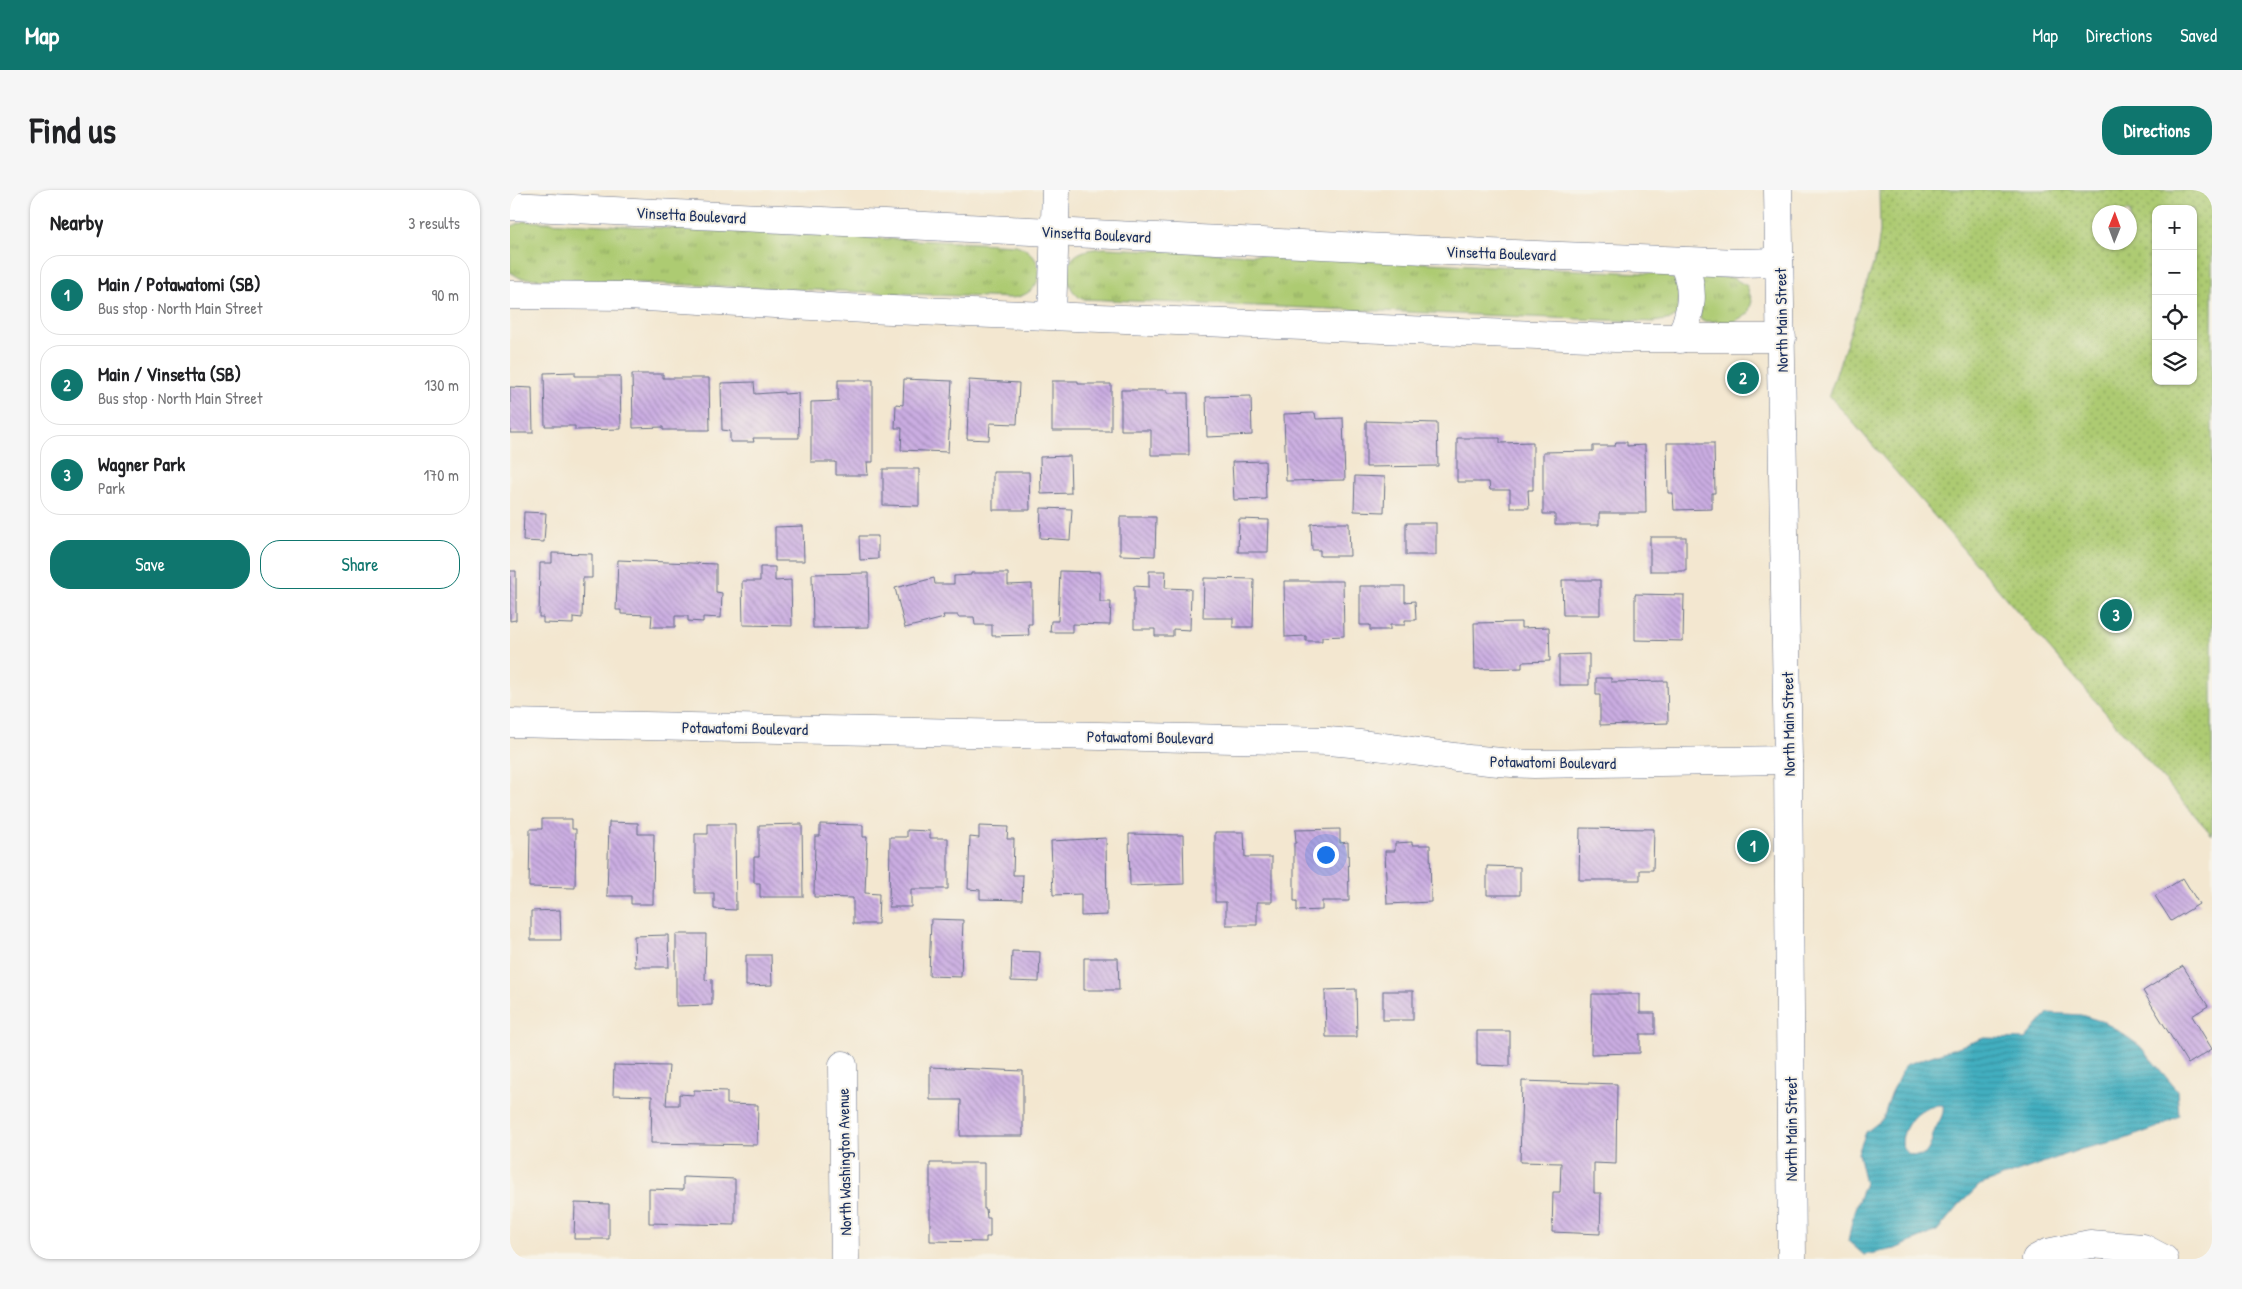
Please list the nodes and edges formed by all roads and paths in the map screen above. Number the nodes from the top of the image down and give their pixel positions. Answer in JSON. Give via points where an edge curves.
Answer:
{"nodes":[{"id":1,"x":1056,"y":190,"type":"edge"},
{"id":2,"x":1778,"y":190,"type":"edge"},
{"id":3,"x":510,"y":206,"type":"edge"},
{"id":4,"x":1055,"y":232,"type":"junction"},
{"id":5,"x":1682,"y":260,"type":"junction"},
{"id":6,"x":1779,"y":262,"type":"junction"},
{"id":7,"x":510,"y":295,"type":"edge"},
{"id":8,"x":1052,"y":315,"type":"junction"},
{"id":9,"x":1680,"y":338,"type":"junction"},
{"id":10,"x":1782,"y":338,"type":"junction"},
{"id":11,"x":510,"y":724,"type":"edge"},
{"id":12,"x":1788,"y":760,"type":"junction"},
{"id":13,"x":843,"y":1065,"type":"dead end"},
{"id":14,"x":845,"y":1259,"type":"edge"},
{"id":15,"x":1792,"y":1259,"type":"edge"},
{"id":16,"x":2036,"y":1259,"type":"edge"},
{"id":17,"x":2164,"y":1259,"type":"edge"}],
"edges":[{"from":1,"to":4,"type":"street"},
{"from":2,"to":6,"type":"street","name":"North Main Street"},
{"from":3,"to":4,"type":"street","name":"Vinsetta Boulevard"},
{"from":4,"to":5,"type":"street","name":"Vinsetta Boulevard"},
{"from":4,"to":8,"type":"street"},
{"from":5,"to":6,"type":"street","name":"Vinsetta Boulevard"},
{"from":5,"to":9,"type":"street","via":[[1691,291],[1689,317]]},
{"from":6,"to":10,"type":"street","name":"North Main Street"},
{"from":7,"to":8,"type":"street","via":[[626,296]]},
{"from":8,"to":9,"type":"street"},
{"from":9,"to":10,"type":"street"},
{"from":10,"to":12,"type":"street","name":"North Main Street"},
{"from":11,"to":12,"type":"street","name":"Potawatomi Boulevard","via":[[1329,741],[1495,763]]},
{"from":12,"to":15,"type":"street","name":"North Main Street"},
{"from":13,"to":14,"type":"street","name":"North Washington Avenue"},
{"from":16,"to":17,"type":"street","via":[[2047,1253],[2090,1244],[2143,1248]]}]}
